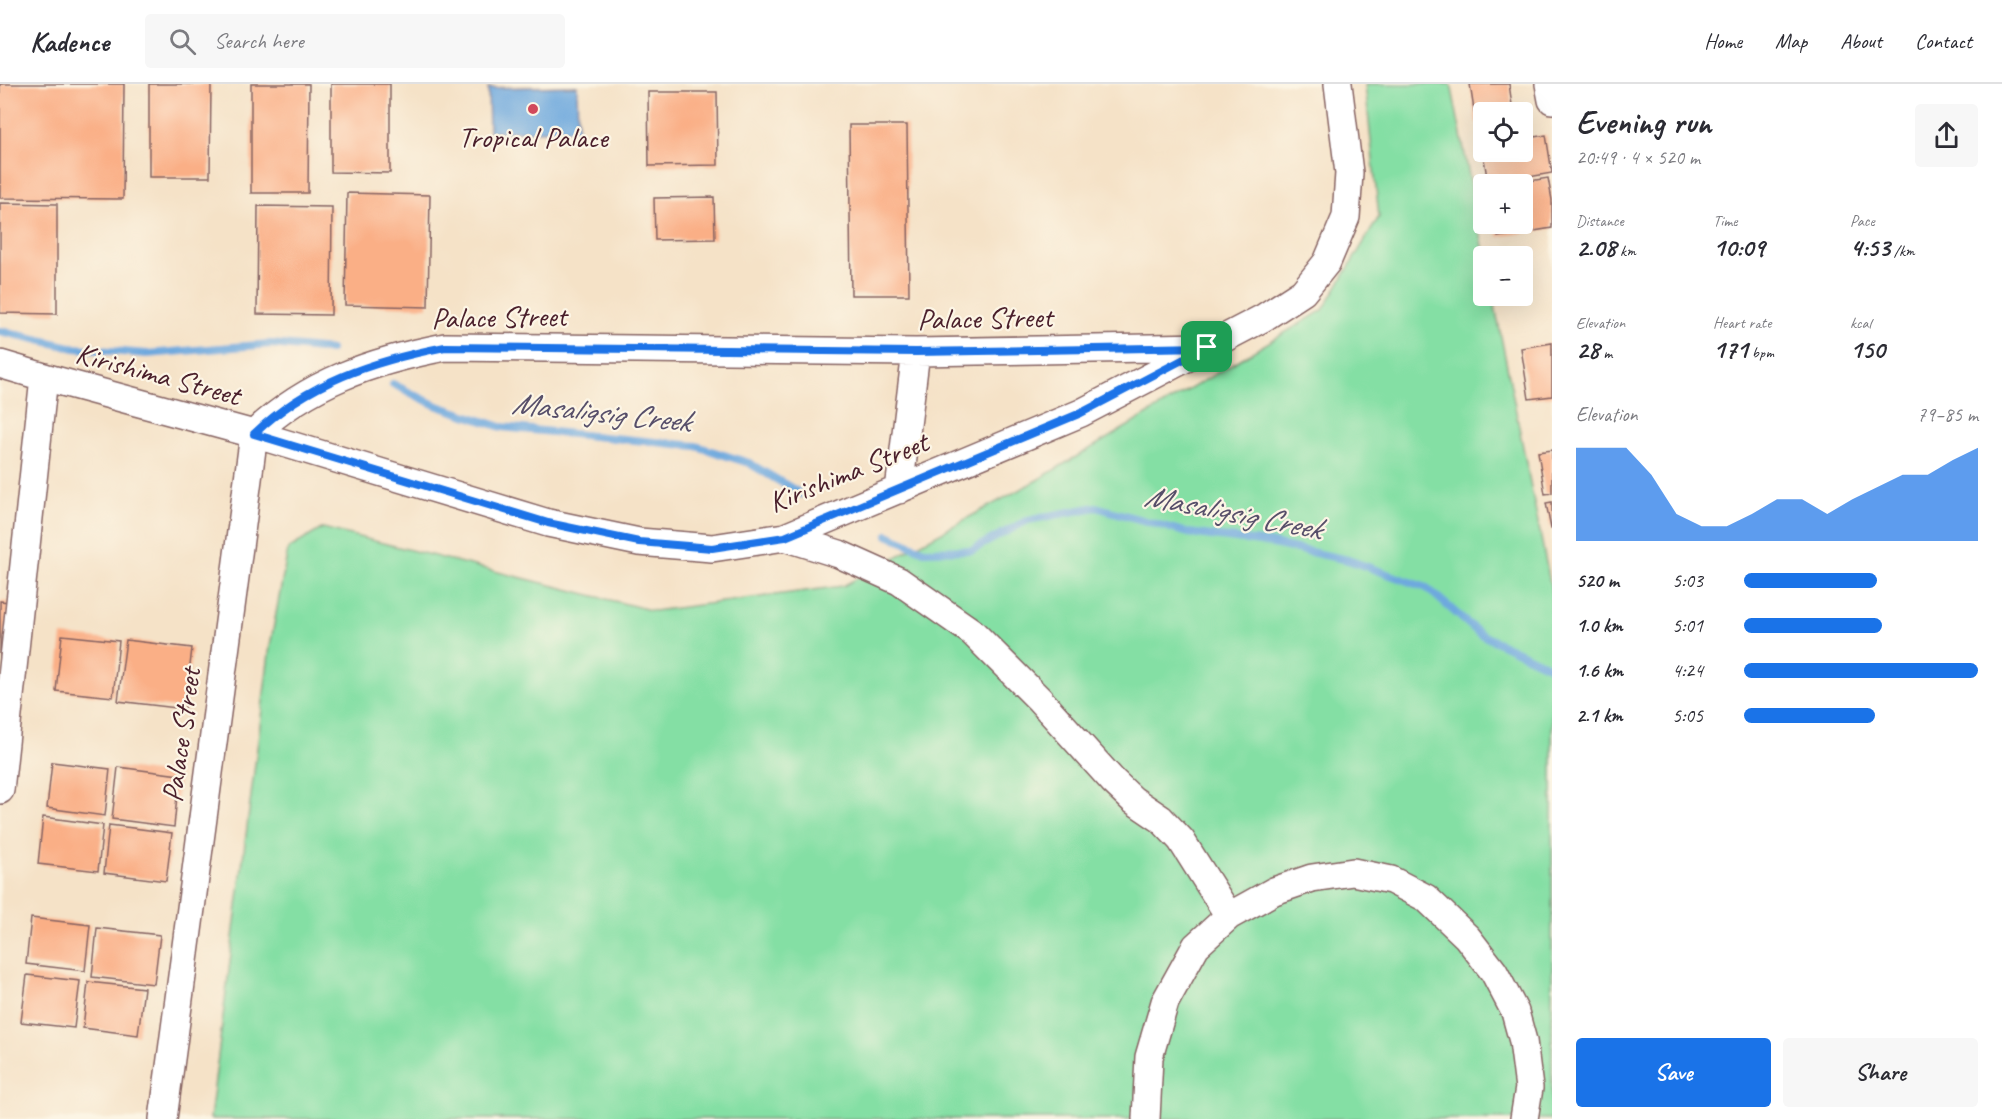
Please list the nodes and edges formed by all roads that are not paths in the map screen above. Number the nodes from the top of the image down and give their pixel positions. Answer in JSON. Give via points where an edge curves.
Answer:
{"nodes":[{"id":1,"x":1338,"y":84,"type":"edge"},
{"id":2,"x":1549,"y":84,"type":"edge"},
{"id":3,"x":1552,"y":99,"type":"edge"},
{"id":4,"x":1207,"y":347,"type":"junction"},
{"id":5,"x":916,"y":352,"type":"junction"},
{"id":6,"x":0,"y":364,"type":"edge"},
{"id":7,"x":44,"y":377,"type":"junction"},
{"id":8,"x":254,"y":434,"type":"junction"},
{"id":9,"x":899,"y":489,"type":"junction"},
{"id":10,"x":785,"y":537,"type":"junction"},
{"id":11,"x":0,"y":790,"type":"edge"},
{"id":12,"x":1229,"y":916,"type":"junction"},
{"id":13,"x":163,"y":1119,"type":"edge"},
{"id":14,"x":1146,"y":1119,"type":"edge"},
{"id":15,"x":1524,"y":1119,"type":"edge"}],
"edges":[{"from":1,"to":4,"type":"street","name":"Kirishima Street","via":[[1349,173],[1346,218],[1327,262],[1303,292]]},
{"from":2,"to":3,"type":"street"},
{"from":4,"to":5,"type":"street","name":"Palace Street"},
{"from":4,"to":9,"type":"street","name":"Kirishima Street","via":[[1081,413]]},
{"from":5,"to":8,"type":"street","name":"Palace Street","via":[[445,347],[398,356],[342,376],[302,395]]},
{"from":5,"to":9,"type":"street"},
{"from":6,"to":7,"type":"street","name":"Kirishima Street"},
{"from":7,"to":8,"type":"street","name":"Kirishima Street"},
{"from":7,"to":11,"type":"street"},
{"from":8,"to":10,"type":"street","name":"Kirishima Street","via":[[548,523],[639,542],[712,548]]},
{"from":8,"to":13,"type":"street","name":"Palace Street"},
{"from":9,"to":10,"type":"street","name":"Kirishima Street"},
{"from":10,"to":12,"type":"street","via":[[839,554],[898,581],[972,632],[1113,781],[1182,840]]},
{"from":12,"to":14,"type":"street","via":[[1196,946],[1165,1002],[1149,1057]]},
{"from":12,"to":15,"type":"street","via":[[1274,891],[1312,878],[1353,872],[1391,880],[1426,898],[1467,937],[1494,972],[1515,1012],[1529,1088]]}]}
